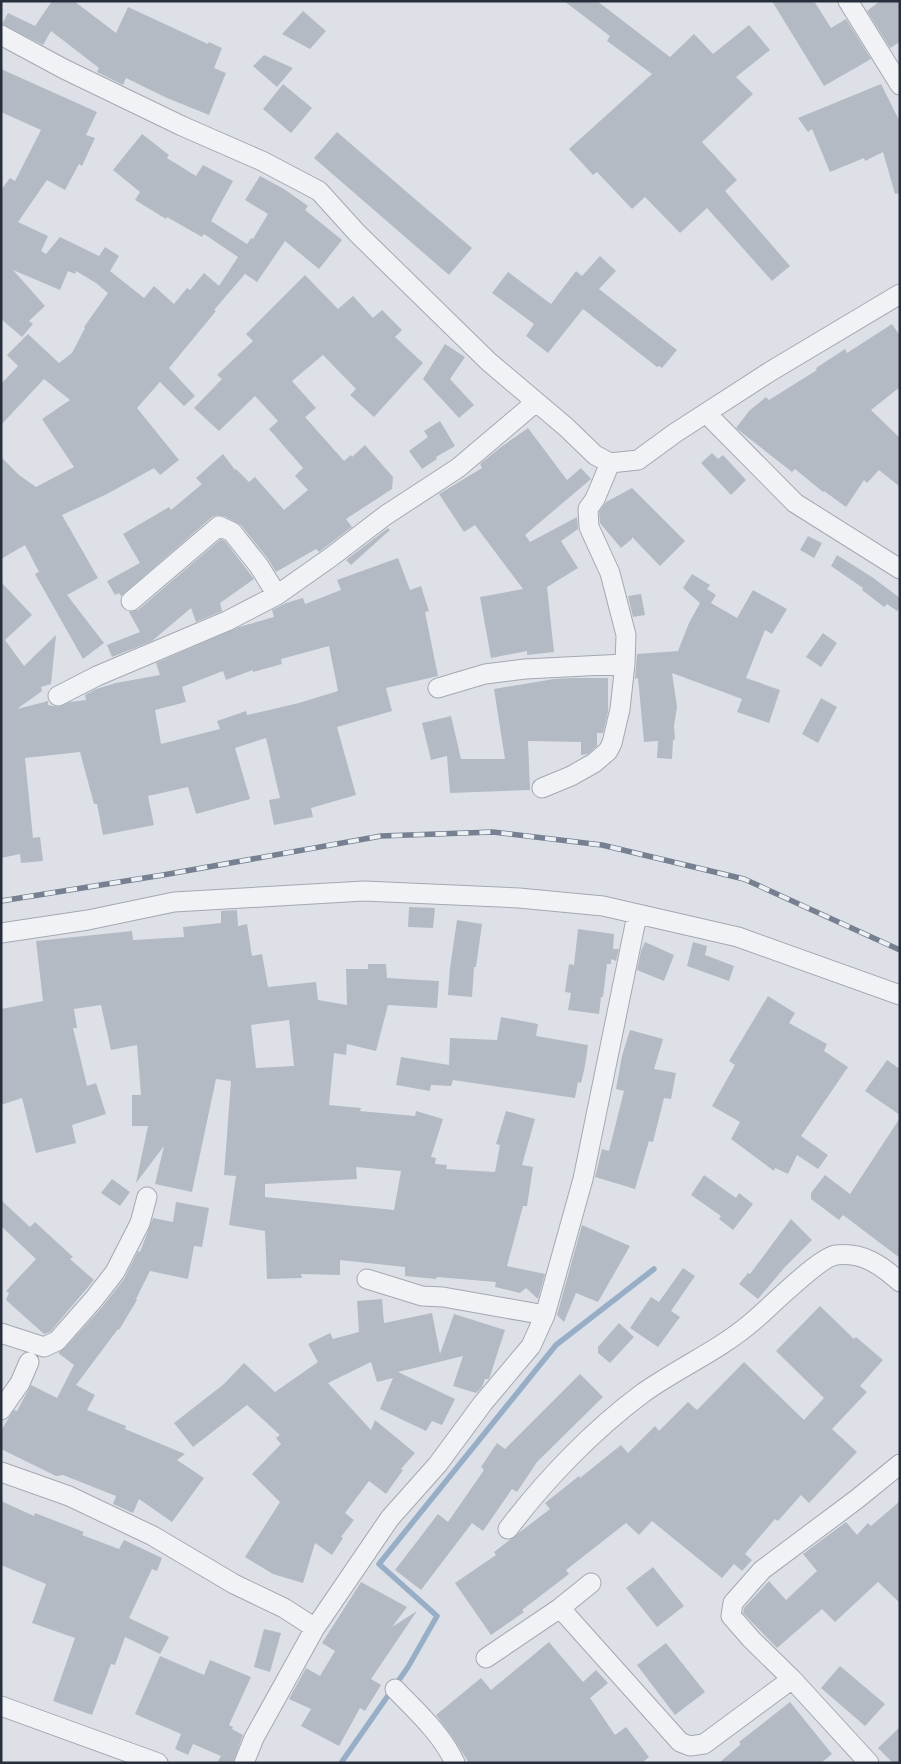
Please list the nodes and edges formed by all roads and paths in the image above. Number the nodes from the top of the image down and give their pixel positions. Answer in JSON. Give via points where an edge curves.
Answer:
{"nodes":[{"id":1,"x":848,"y":1,"type":"edge"},
{"id":2,"x":1,"y":35,"type":"edge"},
{"id":3,"x":900,"y":85,"type":"edge"},
{"id":4,"x":900,"y":294,"type":"edge"},
{"id":5,"x":536,"y":402,"type":"junction"},
{"id":6,"x":706,"y":414,"type":"junction"},
{"id":7,"x":610,"y":463,"type":"junction"},
{"id":8,"x":900,"y":569,"type":"edge"},
{"id":9,"x":277,"y":595,"type":"junction"},
{"id":10,"x":130,"y":601,"type":"dead end"},
{"id":11,"x":626,"y":664,"type":"junction"},
{"id":12,"x":438,"y":688,"type":"dead end"},
{"id":13,"x":58,"y":696,"type":"dead end"},
{"id":14,"x":542,"y":788,"type":"dead end"},
{"id":15,"x":637,"y":915,"type":"junction"},
{"id":16,"x":1,"y":933,"type":"edge"},
{"id":17,"x":900,"y":995,"type":"edge"},
{"id":18,"x":147,"y":1197,"type":"dead end"},
{"id":19,"x":368,"y":1279,"type":"dead end"},
{"id":20,"x":900,"y":1282,"type":"edge"},
{"id":21,"x":545,"y":1316,"type":"junction"},
{"id":22,"x":1,"y":1333,"type":"edge"},
{"id":23,"x":29,"y":1362,"type":"dead end"},
{"id":24,"x":1,"y":1410,"type":"edge"},
{"id":25,"x":900,"y":1464,"type":"edge"},
{"id":26,"x":1,"y":1472,"type":"edge"},
{"id":27,"x":508,"y":1530,"type":"dead end"},
{"id":28,"x":591,"y":1583,"type":"dead end"},
{"id":29,"x":560,"y":1608,"type":"junction"},
{"id":30,"x":316,"y":1628,"type":"junction"},
{"id":31,"x":486,"y":1658,"type":"dead end"},
{"id":32,"x":792,"y":1679,"type":"junction"},
{"id":33,"x":395,"y":1689,"type":"dead end"},
{"id":34,"x":1,"y":1706,"type":"edge"},
{"id":35,"x":158,"y":1763,"type":"edge"},
{"id":36,"x":244,"y":1763,"type":"edge"},
{"id":37,"x":455,"y":1763,"type":"edge"},
{"id":38,"x":869,"y":1763,"type":"edge"}],
"edges":[{"from":1,"to":3,"type":"street"},
{"from":2,"to":5,"type":"street","via":[[64,69],[319,191],[489,362]]},
{"from":4,"to":6,"type":"street"},
{"from":5,"to":7,"type":"street","via":[[595,455]]},
{"from":5,"to":9,"type":"street","via":[[458,468],[386,515]]},
{"from":6,"to":7,"type":"street","via":[[638,460]]},
{"from":6,"to":8,"type":"street","via":[[795,503]]},
{"from":7,"to":11,"type":"street","via":[[588,510],[589,527],[610,573],[626,635]]},
{"from":9,"to":10,"type":"street","via":[[232,532],[219,526]]},
{"from":9,"to":13,"type":"street","via":[[227,621]]},
{"from":11,"to":12,"type":"street","via":[[485,674]]},
{"from":11,"to":14,"type":"street","via":[[620,709],[608,752],[571,776]]},
{"from":15,"to":16,"type":"street","via":[[603,906],[519,898],[364,891],[174,902],[88,920]]},
{"from":15,"to":17,"type":"street","via":[[738,937]]},
{"from":15,"to":21,"type":"street","via":[[583,1179]]},
{"from":18,"to":22,"type":"street","via":[[140,1223],[115,1272],[57,1340],[44,1347]]},
{"from":19,"to":21,"type":"street","via":[[422,1296]]},
{"from":20,"to":27,"type":"street","via":[[866,1258],[834,1255],[824,1260],[750,1324],[645,1392],[606,1422],[530,1500]]},
{"from":21,"to":30,"type":"street","via":[[531,1346],[438,1464],[390,1518]]},
{"from":23,"to":24,"type":"street","via":[[20,1383]]},
{"from":25,"to":32,"type":"street","via":[[762,1570],[733,1603],[731,1616]]},
{"from":26,"to":30,"type":"street","via":[[69,1496],[153,1536]]},
{"from":28,"to":29,"type":"street"},
{"from":29,"to":31,"type":"street"},
{"from":29,"to":32,"type":"street","via":[[680,1742],[690,1746],[704,1744]]},
{"from":30,"to":36,"type":"street","via":[[254,1738]]},
{"from":32,"to":38,"type":"street"},
{"from":33,"to":37,"type":"street","via":[[422,1717]]},
{"from":34,"to":35,"type":"street"}]}
